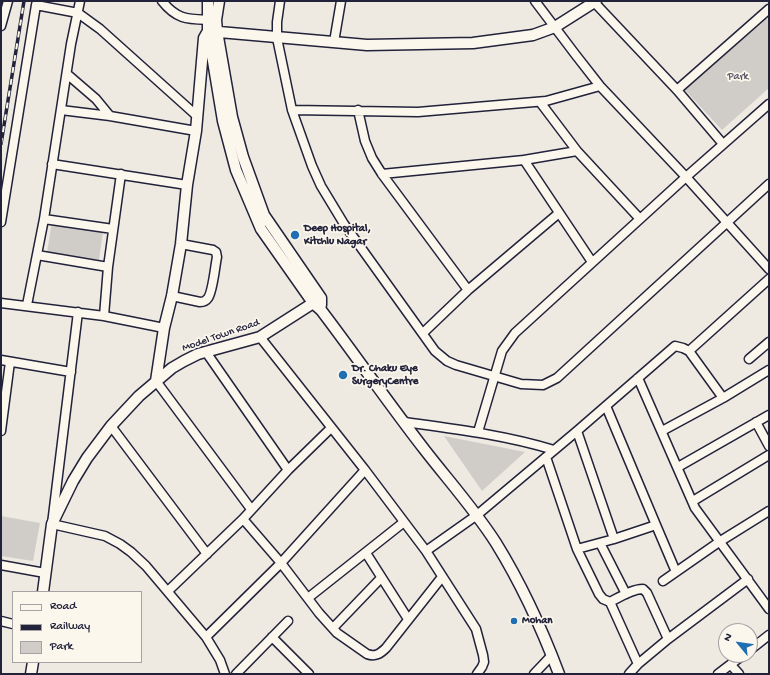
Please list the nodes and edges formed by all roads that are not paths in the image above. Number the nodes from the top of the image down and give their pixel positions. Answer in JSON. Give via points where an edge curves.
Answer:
{"nodes":[{"id":1,"x":8,"y":1,"type":"edge"},
{"id":2,"x":80,"y":1,"type":"edge"},
{"id":3,"x":162,"y":1,"type":"edge"},
{"id":4,"x":208,"y":1,"type":"edge"},
{"id":5,"x":219,"y":1,"type":"edge"},
{"id":6,"x":280,"y":1,"type":"edge"},
{"id":7,"x":341,"y":1,"type":"edge"},
{"id":8,"x":535,"y":1,"type":"edge"},
{"id":9,"x":595,"y":2,"type":"edge"},
{"id":10,"x":37,"y":3,"type":"edge"},
{"id":11,"x":769,"y":9,"type":"edge"},
{"id":12,"x":78,"y":13,"type":"junction"},
{"id":13,"x":211,"y":20,"type":"junction"},
{"id":14,"x":1,"y":26,"type":"edge"},
{"id":15,"x":555,"y":27,"type":"junction"},
{"id":16,"x":212,"y":31,"type":"junction"},
{"id":17,"x":278,"y":38,"type":"junction"},
{"id":18,"x":334,"y":42,"type":"junction"},
{"id":19,"x":66,"y":74,"type":"junction"},
{"id":20,"x":600,"y":86,"type":"junction"},
{"id":21,"x":678,"y":90,"type":"junction"},
{"id":22,"x":540,"y":102,"type":"junction"},
{"id":23,"x":769,"y":104,"type":"edge"},
{"id":24,"x":61,"y":110,"type":"junction"},
{"id":25,"x":292,"y":110,"type":"junction"},
{"id":26,"x":358,"y":110,"type":"junction"},
{"id":27,"x":110,"y":116,"type":"junction"},
{"id":28,"x":197,"y":116,"type":"junction"},
{"id":29,"x":196,"y":131,"type":"junction"},
{"id":30,"x":723,"y":144,"type":"junction"},
{"id":31,"x":577,"y":151,"type":"junction"},
{"id":32,"x":524,"y":160,"type":"junction"},
{"id":33,"x":52,"y":164,"type":"junction"},
{"id":34,"x":121,"y":174,"type":"junction"},
{"id":35,"x":382,"y":174,"type":"junction"},
{"id":36,"x":686,"y":177,"type":"junction"},
{"id":37,"x":769,"y":184,"type":"edge"},
{"id":38,"x":187,"y":185,"type":"junction"},
{"id":39,"x":558,"y":213,"type":"junction"},
{"id":40,"x":44,"y":219,"type":"junction"},
{"id":41,"x":640,"y":219,"type":"junction"},
{"id":42,"x":1,"y":222,"type":"edge"},
{"id":43,"x":728,"y":223,"type":"junction"},
{"id":44,"x":113,"y":229,"type":"junction"},
{"id":45,"x":181,"y":244,"type":"junction"},
{"id":46,"x":37,"y":255,"type":"junction"},
{"id":47,"x":592,"y":262,"type":"junction"},
{"id":48,"x":108,"y":266,"type":"junction"},
{"id":49,"x":769,"y":269,"type":"edge"},
{"id":50,"x":769,"y":279,"type":"edge"},
{"id":51,"x":468,"y":290,"type":"junction"},
{"id":52,"x":172,"y":296,"type":"junction"},
{"id":53,"x":317,"y":301,"type":"junction"},
{"id":54,"x":1,"y":303,"type":"edge"},
{"id":55,"x":27,"y":306,"type":"junction"},
{"id":56,"x":78,"y":312,"type":"junction"},
{"id":57,"x":104,"y":316,"type":"junction"},
{"id":58,"x":164,"y":328,"type":"junction"},
{"id":59,"x":423,"y":333,"type":"junction"},
{"id":60,"x":260,"y":337,"type":"junction"},
{"id":61,"x":769,"y":342,"type":"edge"},
{"id":62,"x":689,"y":351,"type":"junction"},
{"id":63,"x":206,"y":352,"type":"junction"},
{"id":64,"x":749,"y":359,"type":"dead end"},
{"id":65,"x":1,"y":360,"type":"edge"},
{"id":66,"x":10,"y":362,"type":"junction"},
{"id":67,"x":769,"y":370,"type":"edge"},
{"id":68,"x":71,"y":372,"type":"junction"},
{"id":69,"x":494,"y":377,"type":"junction"},
{"id":70,"x":638,"y":378,"type":"junction"},
{"id":71,"x":156,"y":381,"type":"junction"},
{"id":72,"x":723,"y":398,"type":"junction"},
{"id":73,"x":606,"y":406,"type":"junction"},
{"id":74,"x":769,"y":415,"type":"edge"},
{"id":75,"x":404,"y":422,"type":"junction"},
{"id":76,"x":756,"y":422,"type":"junction"},
{"id":77,"x":111,"y":426,"type":"junction"},
{"id":78,"x":332,"y":428,"type":"junction"},
{"id":79,"x":1,"y":431,"type":"edge"},
{"id":80,"x":577,"y":431,"type":"junction"},
{"id":81,"x":478,"y":432,"type":"junction"},
{"id":82,"x":662,"y":432,"type":"junction"},
{"id":83,"x":769,"y":446,"type":"edge"},
{"id":84,"x":554,"y":450,"type":"junction"},
{"id":85,"x":769,"y":455,"type":"edge"},
{"id":86,"x":546,"y":457,"type":"junction"},
{"id":87,"x":678,"y":467,"type":"junction"},
{"id":88,"x":288,"y":470,"type":"junction"},
{"id":89,"x":365,"y":470,"type":"junction"},
{"id":90,"x":693,"y":502,"type":"junction"},
{"id":91,"x":251,"y":510,"type":"junction"},
{"id":92,"x":769,"y":511,"type":"edge"},
{"id":93,"x":477,"y":515,"type":"junction"},
{"id":94,"x":243,"y":519,"type":"junction"},
{"id":95,"x":404,"y":522,"type":"junction"},
{"id":96,"x":52,"y":524,"type":"junction"},
{"id":97,"x":656,"y":524,"type":"junction"},
{"id":98,"x":614,"y":539,"type":"junction"},
{"id":99,"x":719,"y":542,"type":"junction"},
{"id":100,"x":600,"y":543,"type":"junction"},
{"id":101,"x":577,"y":549,"type":"junction"},
{"id":102,"x":426,"y":551,"type":"junction"},
{"id":103,"x":366,"y":553,"type":"junction"},
{"id":104,"x":207,"y":554,"type":"junction"},
{"id":105,"x":281,"y":563,"type":"junction"},
{"id":106,"x":1,"y":565,"type":"edge"},
{"id":107,"x":676,"y":572,"type":"junction"},
{"id":108,"x":45,"y":573,"type":"junction"},
{"id":109,"x":442,"y":577,"type":"junction"},
{"id":110,"x":381,"y":578,"type":"junction"},
{"id":111,"x":748,"y":579,"type":"junction"},
{"id":112,"x":663,"y":581,"type":"dead end"},
{"id":113,"x":43,"y":591,"type":"edge"},
{"id":114,"x":168,"y":591,"type":"junction"},
{"id":115,"x":626,"y":594,"type":"junction"},
{"id":116,"x":308,"y":598,"type":"junction"},
{"id":117,"x":610,"y":602,"type":"junction"},
{"id":118,"x":769,"y":609,"type":"edge"},
{"id":119,"x":408,"y":619,"type":"junction"},
{"id":120,"x":288,"y":621,"type":"dead end"},
{"id":121,"x":1,"y":622,"type":"edge"},
{"id":122,"x":12,"y":624,"type":"edge"},
{"id":123,"x":333,"y":628,"type":"junction"},
{"id":124,"x":769,"y":635,"type":"edge"},
{"id":125,"x":206,"y":637,"type":"junction"},
{"id":126,"x":272,"y":637,"type":"junction"},
{"id":127,"x":668,"y":639,"type":"junction"},
{"id":128,"x":758,"y":644,"type":"edge"},
{"id":129,"x":552,"y":655,"type":"junction"},
{"id":130,"x":33,"y":663,"type":"edge"},
{"id":131,"x":733,"y":663,"type":"edge"},
{"id":132,"x":638,"y":664,"type":"junction"},
{"id":133,"x":731,"y":665,"type":"junction"},
{"id":134,"x":306,"y":673,"type":"edge"},
{"id":135,"x":31,"y":674,"type":"edge"},
{"id":136,"x":225,"y":674,"type":"edge"},
{"id":137,"x":236,"y":674,"type":"edge"},
{"id":138,"x":478,"y":674,"type":"edge"},
{"id":139,"x":534,"y":674,"type":"edge"},
{"id":140,"x":560,"y":674,"type":"edge"},
{"id":141,"x":629,"y":674,"type":"edge"},
{"id":142,"x":718,"y":674,"type":"edge"},
{"id":143,"x":739,"y":674,"type":"edge"}],
"edges":[{"from":1,"to":14,"type":"street"},
{"from":2,"to":12,"type":"street"},
{"from":3,"to":13,"type":"street","via":[[183,18]]},
{"from":4,"to":13,"type":"street"},
{"from":5,"to":13,"type":"street"},
{"from":6,"to":17,"type":"street"},
{"from":7,"to":18,"type":"street"},
{"from":8,"to":15,"type":"street"},
{"from":9,"to":15,"type":"street"},
{"from":9,"to":21,"type":"street"},
{"from":10,"to":12,"type":"street"},
{"from":10,"to":42,"type":"street"},
{"from":11,"to":21,"type":"street"},
{"from":12,"to":19,"type":"street"},
{"from":12,"to":28,"type":"street","via":[[100,29]]},
{"from":13,"to":16,"type":"street"},
{"from":15,"to":18,"type":"street","via":[[533,35],[473,43],[367,45]]},
{"from":15,"to":20,"type":"street"},
{"from":16,"to":17,"type":"street"},
{"from":16,"to":28,"type":"street","via":[[204,38]]},
{"from":16,"to":53,"type":"street","via":[[239,144],[264,215]]},
{"from":17,"to":18,"type":"street"},
{"from":17,"to":25,"type":"street"},
{"from":19,"to":24,"type":"street"},
{"from":19,"to":27,"type":"street","via":[[96,99]]},
{"from":20,"to":22,"type":"street"},
{"from":20,"to":36,"type":"street"},
{"from":21,"to":30,"type":"street"},
{"from":22,"to":26,"type":"street","via":[[418,112]]},
{"from":22,"to":31,"type":"street"},
{"from":23,"to":30,"type":"street"},
{"from":24,"to":27,"type":"street"},
{"from":24,"to":33,"type":"street"},
{"from":25,"to":26,"type":"street"},
{"from":25,"to":59,"type":"street","via":[[312,166],[331,204]]},
{"from":26,"to":35,"type":"street","via":[[365,141]]},
{"from":27,"to":29,"type":"street"},
{"from":28,"to":29,"type":"street"},
{"from":29,"to":38,"type":"street"},
{"from":30,"to":36,"type":"street"},
{"from":31,"to":32,"type":"street"},
{"from":31,"to":41,"type":"street"},
{"from":32,"to":35,"type":"street"},
{"from":32,"to":39,"type":"street"},
{"from":33,"to":34,"type":"street"},
{"from":33,"to":40,"type":"street"},
{"from":34,"to":38,"type":"street"},
{"from":34,"to":44,"type":"street"},
{"from":35,"to":51,"type":"street"},
{"from":36,"to":41,"type":"street"},
{"from":36,"to":43,"type":"street"},
{"from":37,"to":43,"type":"street"},
{"from":38,"to":45,"type":"street"},
{"from":39,"to":47,"type":"street"},
{"from":39,"to":51,"type":"street"},
{"from":40,"to":44,"type":"street"},
{"from":40,"to":46,"type":"street"},
{"from":41,"to":47,"type":"street"},
{"from":43,"to":49,"type":"street"},
{"from":43,"to":69,"type":"street","via":[[557,378],[543,385],[532,385]]},
{"from":44,"to":48,"type":"street"},
{"from":45,"to":52,"type":"street"},
{"from":45,"to":52,"type":"street","via":[[213,250],[217,257],[210,294],[204,302]]},
{"from":46,"to":48,"type":"street"},
{"from":46,"to":55,"type":"street"},
{"from":47,"to":69,"type":"street","via":[[520,327],[502,351]]},
{"from":48,"to":57,"type":"street"},
{"from":50,"to":62,"type":"street"},
{"from":51,"to":59,"type":"street"},
{"from":52,"to":58,"type":"street"},
{"from":53,"to":60,"type":"street","name":"Model Town Road"},
{"from":53,"to":75,"type":"street","via":[[321,310]]},
{"from":54,"to":55,"type":"street"},
{"from":55,"to":56,"type":"street"},
{"from":56,"to":57,"type":"street"},
{"from":56,"to":68,"type":"street"},
{"from":57,"to":58,"type":"street"},
{"from":58,"to":71,"type":"street"},
{"from":59,"to":69,"type":"street","via":[[435,351],[447,361]]},
{"from":60,"to":63,"type":"street","name":"Model Town Road"},
{"from":60,"to":78,"type":"street"},
{"from":61,"to":64,"type":"street"},
{"from":62,"to":70,"type":"street","via":[[675,346]]},
{"from":62,"to":72,"type":"street"},
{"from":63,"to":71,"type":"street","name":"Model Town Road","via":[[184,361]]},
{"from":63,"to":88,"type":"street"},
{"from":65,"to":66,"type":"street"},
{"from":66,"to":68,"type":"street"},
{"from":66,"to":79,"type":"street"},
{"from":67,"to":72,"type":"street"},
{"from":68,"to":96,"type":"street"},
{"from":69,"to":81,"type":"street"},
{"from":70,"to":73,"type":"street"},
{"from":70,"to":82,"type":"street"},
{"from":71,"to":77,"type":"street","name":"Model Town Road"},
{"from":71,"to":91,"type":"street"},
{"from":72,"to":82,"type":"street"},
{"from":73,"to":80,"type":"street"},
{"from":73,"to":97,"type":"street"},
{"from":74,"to":76,"type":"street"},
{"from":75,"to":81,"type":"street"},
{"from":75,"to":93,"type":"street"},
{"from":76,"to":83,"type":"street"},
{"from":76,"to":87,"type":"street"},
{"from":77,"to":96,"type":"street","name":"Model Town Road","via":[[73,480]]},
{"from":77,"to":104,"type":"street"},
{"from":78,"to":88,"type":"street"},
{"from":78,"to":89,"type":"street"},
{"from":80,"to":84,"type":"street"},
{"from":80,"to":98,"type":"street"},
{"from":81,"to":84,"type":"street"},
{"from":82,"to":87,"type":"street"},
{"from":84,"to":86,"type":"street"},
{"from":85,"to":90,"type":"street"},
{"from":86,"to":93,"type":"street"},
{"from":86,"to":101,"type":"street"},
{"from":87,"to":90,"type":"street"},
{"from":88,"to":91,"type":"street"},
{"from":89,"to":95,"type":"street"},
{"from":89,"to":105,"type":"street"},
{"from":90,"to":99,"type":"street"},
{"from":91,"to":94,"type":"street"},
{"from":92,"to":99,"type":"street"},
{"from":93,"to":102,"type":"street"},
{"from":93,"to":129,"type":"street","via":[[518,581]]},
{"from":94,"to":104,"type":"street"},
{"from":94,"to":105,"type":"street"},
{"from":95,"to":102,"type":"street"},
{"from":95,"to":103,"type":"street"},
{"from":96,"to":108,"type":"street","name":"Model Town Road"},
{"from":96,"to":114,"type":"street","via":[[105,536],[120,544],[146,566]]},
{"from":97,"to":98,"type":"street"},
{"from":97,"to":107,"type":"street"},
{"from":98,"to":100,"type":"street"},
{"from":99,"to":107,"type":"street"},
{"from":99,"to":111,"type":"street"},
{"from":100,"to":101,"type":"street"},
{"from":100,"to":115,"type":"street"},
{"from":101,"to":117,"type":"street","via":[[599,594]]},
{"from":102,"to":109,"type":"street"},
{"from":103,"to":110,"type":"street"},
{"from":103,"to":116,"type":"street"},
{"from":104,"to":114,"type":"street"},
{"from":105,"to":116,"type":"street"},
{"from":105,"to":125,"type":"street"},
{"from":106,"to":108,"type":"street"},
{"from":107,"to":112,"type":"street"},
{"from":108,"to":113,"type":"street","name":"Model Town Road"},
{"from":109,"to":119,"type":"street"},
{"from":109,"to":138,"type":"street","via":[[476,629],[484,662]]},
{"from":110,"to":119,"type":"street"},
{"from":110,"to":123,"type":"street"},
{"from":111,"to":118,"type":"street"},
{"from":111,"to":127,"type":"street"},
{"from":114,"to":125,"type":"street"},
{"from":115,"to":117,"type":"street"},
{"from":115,"to":127,"type":"street","via":[[641,589],[647,593]]},
{"from":116,"to":123,"type":"street"},
{"from":117,"to":132,"type":"street"},
{"from":119,"to":123,"type":"street","via":[[386,648],[376,655],[367,654]]},
{"from":120,"to":126,"type":"street"},
{"from":121,"to":122,"type":"street"},
{"from":124,"to":128,"type":"street"},
{"from":125,"to":136,"type":"street"},
{"from":126,"to":134,"type":"street"},
{"from":126,"to":137,"type":"street"},
{"from":127,"to":132,"type":"street"},
{"from":129,"to":139,"type":"street"},
{"from":129,"to":140,"type":"street"},
{"from":130,"to":135,"type":"street"},
{"from":131,"to":133,"type":"street"},
{"from":132,"to":141,"type":"street"},
{"from":133,"to":142,"type":"street"},
{"from":133,"to":143,"type":"street"}]}
